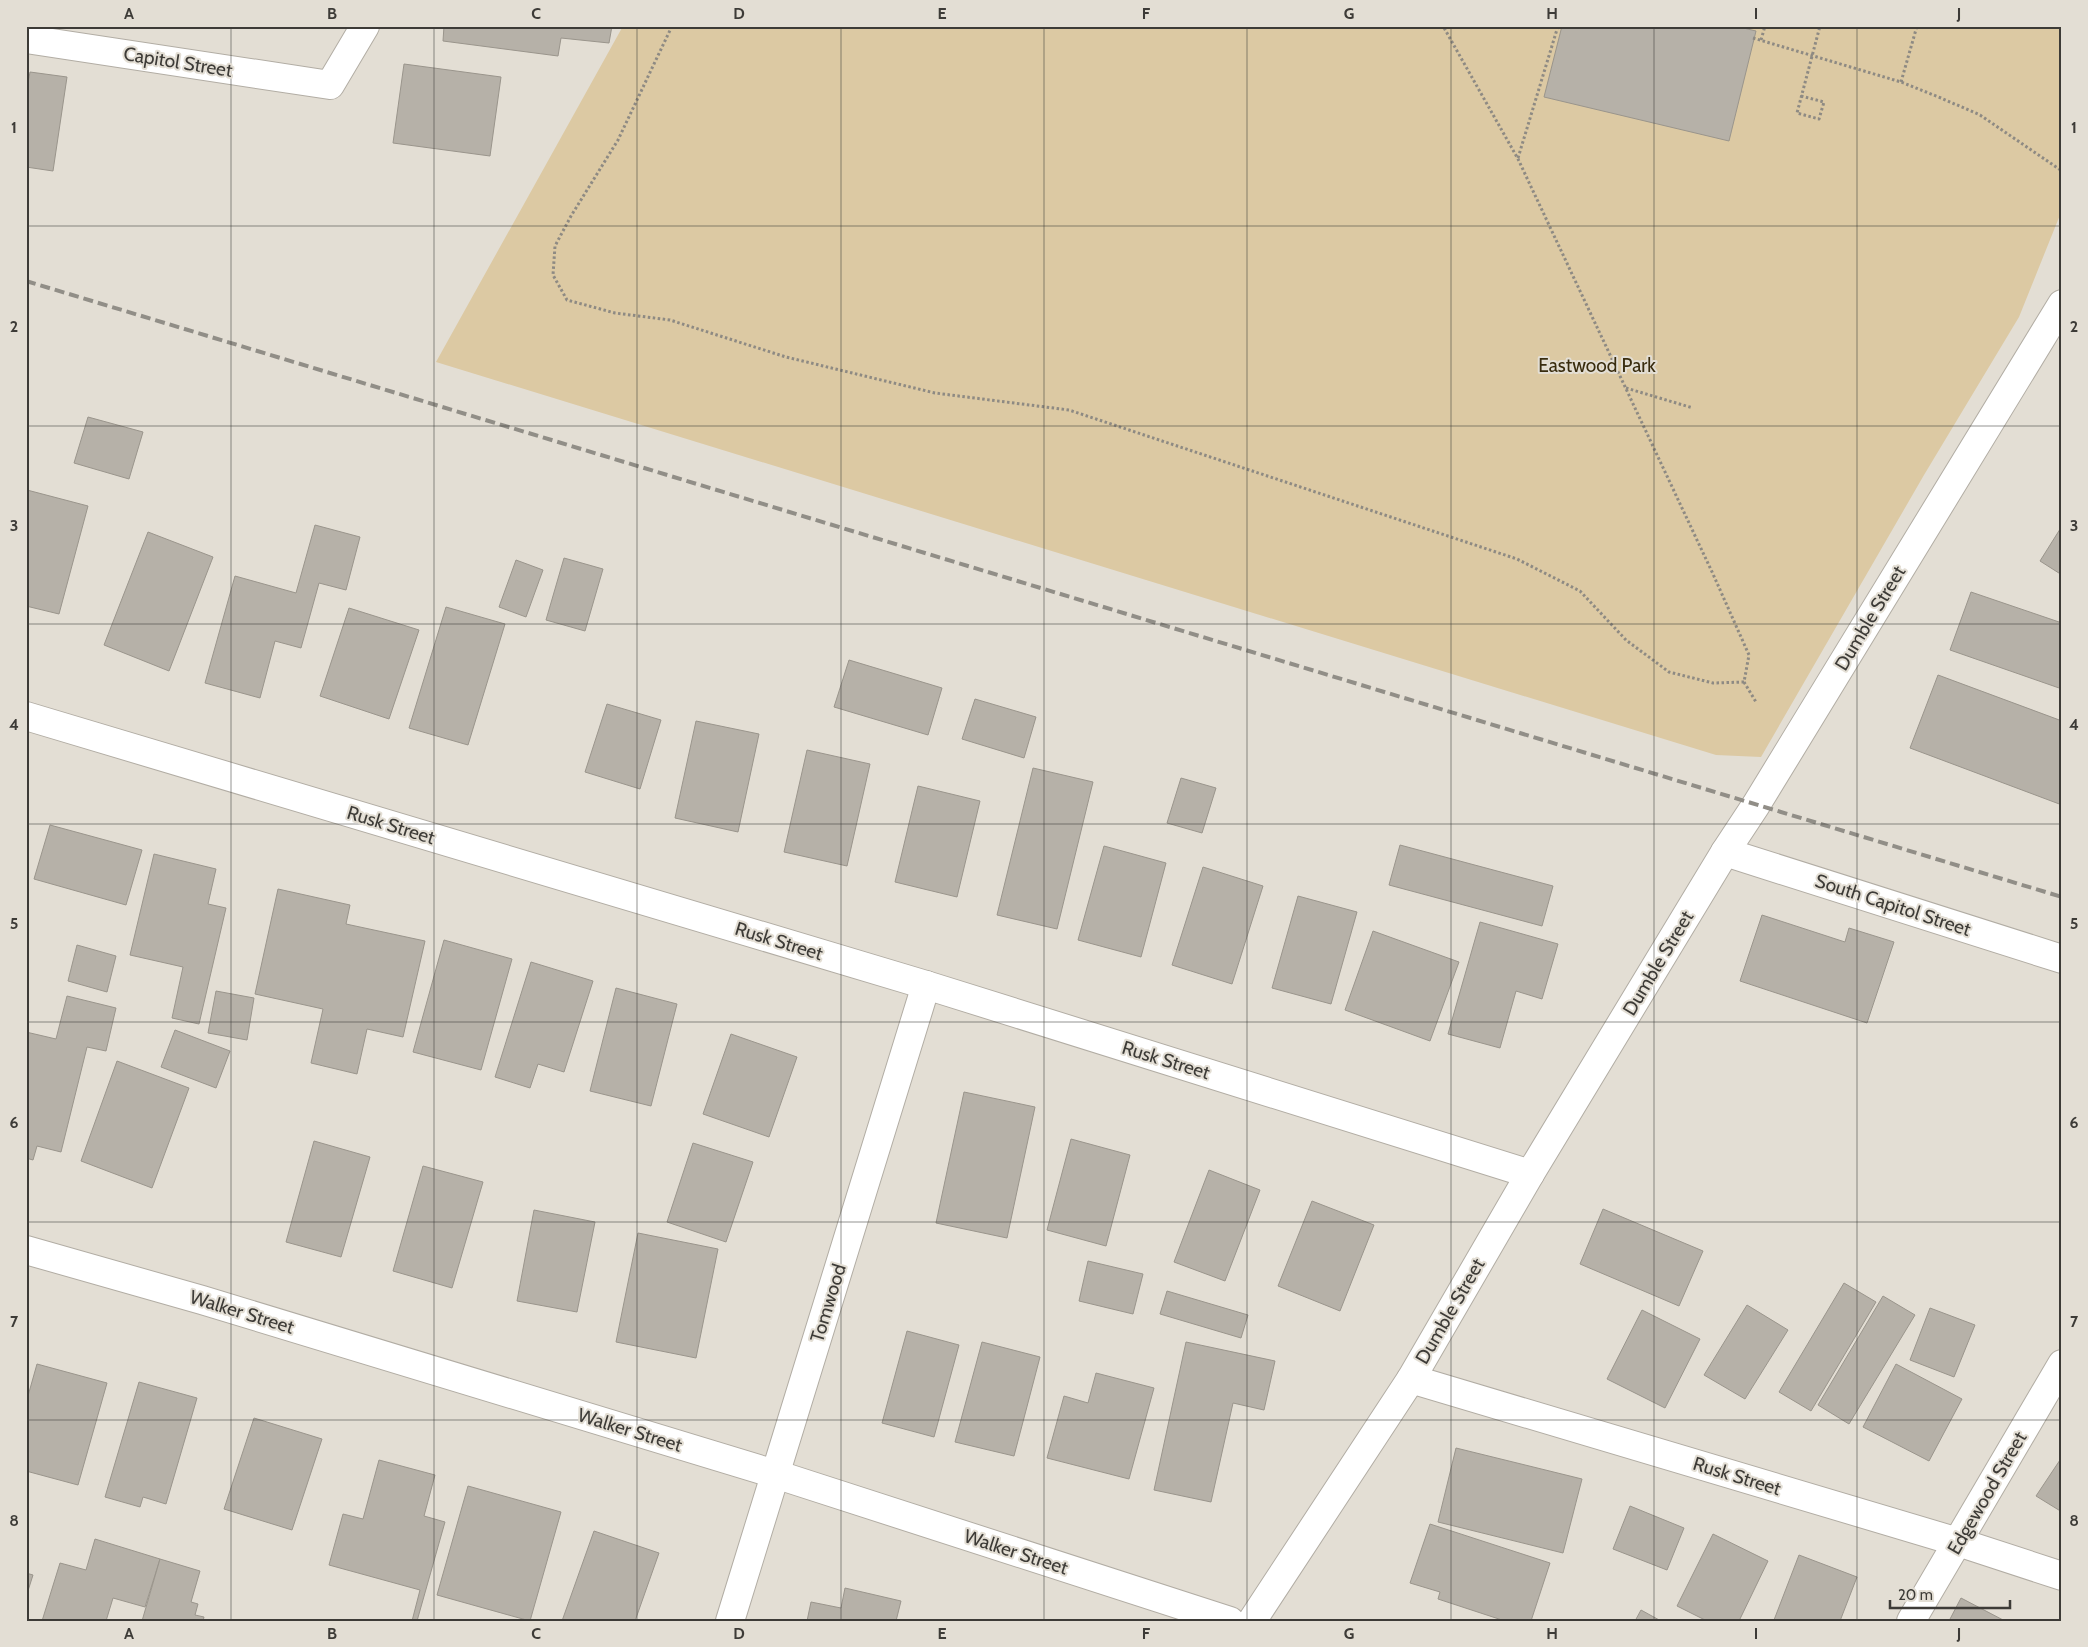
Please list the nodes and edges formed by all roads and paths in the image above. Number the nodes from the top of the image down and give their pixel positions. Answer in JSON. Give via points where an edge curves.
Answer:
{"nodes":[{"id":1,"x":365,"y":26,"type":"edge"},
{"id":2,"x":672,"y":26,"type":"edge"},
{"id":3,"x":1443,"y":26,"type":"edge"},
{"id":4,"x":1558,"y":26,"type":"edge"},
{"id":5,"x":1765,"y":26,"type":"edge"},
{"id":6,"x":1820,"y":26,"type":"edge"},
{"id":7,"x":1917,"y":26,"type":"edge"},
{"id":8,"x":1753,"y":38,"type":"dead end"},
{"id":9,"x":26,"y":39,"type":"edge"},
{"id":10,"x":1761,"y":40,"type":"junction"},
{"id":11,"x":1811,"y":54,"type":"junction"},
{"id":12,"x":1901,"y":82,"type":"junction"},
{"id":13,"x":1801,"y":96,"type":"junction"},
{"id":14,"x":1518,"y":158,"type":"junction"},
{"id":15,"x":2062,"y":171,"type":"edge"},
{"id":16,"x":2062,"y":304,"type":"edge"},
{"id":17,"x":1625,"y":388,"type":"junction"},
{"id":18,"x":1693,"y":408,"type":"dead end"},
{"id":19,"x":1744,"y":682,"type":"junction"},
{"id":20,"x":1756,"y":702,"type":"dead end"},
{"id":21,"x":26,"y":716,"type":"edge"},
{"id":22,"x":1725,"y":852,"type":"junction"},
{"id":23,"x":2062,"y":958,"type":"edge"},
{"id":24,"x":926,"y":985,"type":"junction"},
{"id":25,"x":1530,"y":1174,"type":"junction"},
{"id":26,"x":26,"y":1250,"type":"edge"},
{"id":27,"x":2062,"y":1364,"type":"edge"},
{"id":28,"x":1411,"y":1379,"type":"junction"},
{"id":29,"x":775,"y":1474,"type":"junction"},
{"id":30,"x":1958,"y":1542,"type":"junction"},
{"id":31,"x":2062,"y":1576,"type":"edge"},
{"id":32,"x":730,"y":1621,"type":"edge"},
{"id":33,"x":1230,"y":1621,"type":"edge"},
{"id":34,"x":1252,"y":1621,"type":"edge"},
{"id":35,"x":1911,"y":1621,"type":"edge"}],
"edges":[{"from":1,"to":9,"type":"street","name":"Capitol Street","via":[[330,85]]},
{"from":2,"to":19,"type":"path","via":[[618,140],[555,246],[553,274],[567,300],[615,313],[670,320],[786,357],[935,393],[1069,410],[1517,559],[1580,591],[1626,640],[1669,672],[1713,683]]},
{"from":3,"to":14,"type":"path"},
{"from":4,"to":14,"type":"path"},
{"from":5,"to":10,"type":"path"},
{"from":6,"to":11,"type":"path"},
{"from":7,"to":12,"type":"path"},
{"from":8,"to":10,"type":"path"},
{"from":10,"to":11,"type":"path"},
{"from":11,"to":12,"type":"path"},
{"from":11,"to":13,"type":"path"},
{"from":12,"to":15,"type":"path","via":[[1980,115]]},
{"from":13,"to":13,"type":"path","via":[[1797,113],[1819,119],[1824,102]]},
{"from":14,"to":17,"type":"path"},
{"from":16,"to":22,"type":"street","name":"Dumble Street"},
{"from":17,"to":18,"type":"path"},
{"from":17,"to":19,"type":"path","via":[[1749,655]]},
{"from":19,"to":20,"type":"path"},
{"from":21,"to":24,"type":"street","name":"Rusk Street"},
{"from":22,"to":23,"type":"street","name":"South Capitol Street"},
{"from":22,"to":25,"type":"street","name":"Dumble Street"},
{"from":24,"to":25,"type":"street","name":"Rusk Street"},
{"from":24,"to":29,"type":"street","name":"Tomwood"},
{"from":25,"to":28,"type":"street","name":"Dumble Street"},
{"from":26,"to":29,"type":"street","name":"Walker Street","via":[[202,1300]]},
{"from":27,"to":30,"type":"street","name":"Edgewood Street"},
{"from":28,"to":30,"type":"street","name":"Rusk Street"},
{"from":28,"to":34,"type":"street","name":"Dumble Street"},
{"from":29,"to":32,"type":"street","name":"Tomwood"},
{"from":29,"to":33,"type":"street","name":"Walker Street"},
{"from":30,"to":31,"type":"street","name":"Rusk Street"},
{"from":30,"to":35,"type":"street","name":"Edgewood Street"}]}
